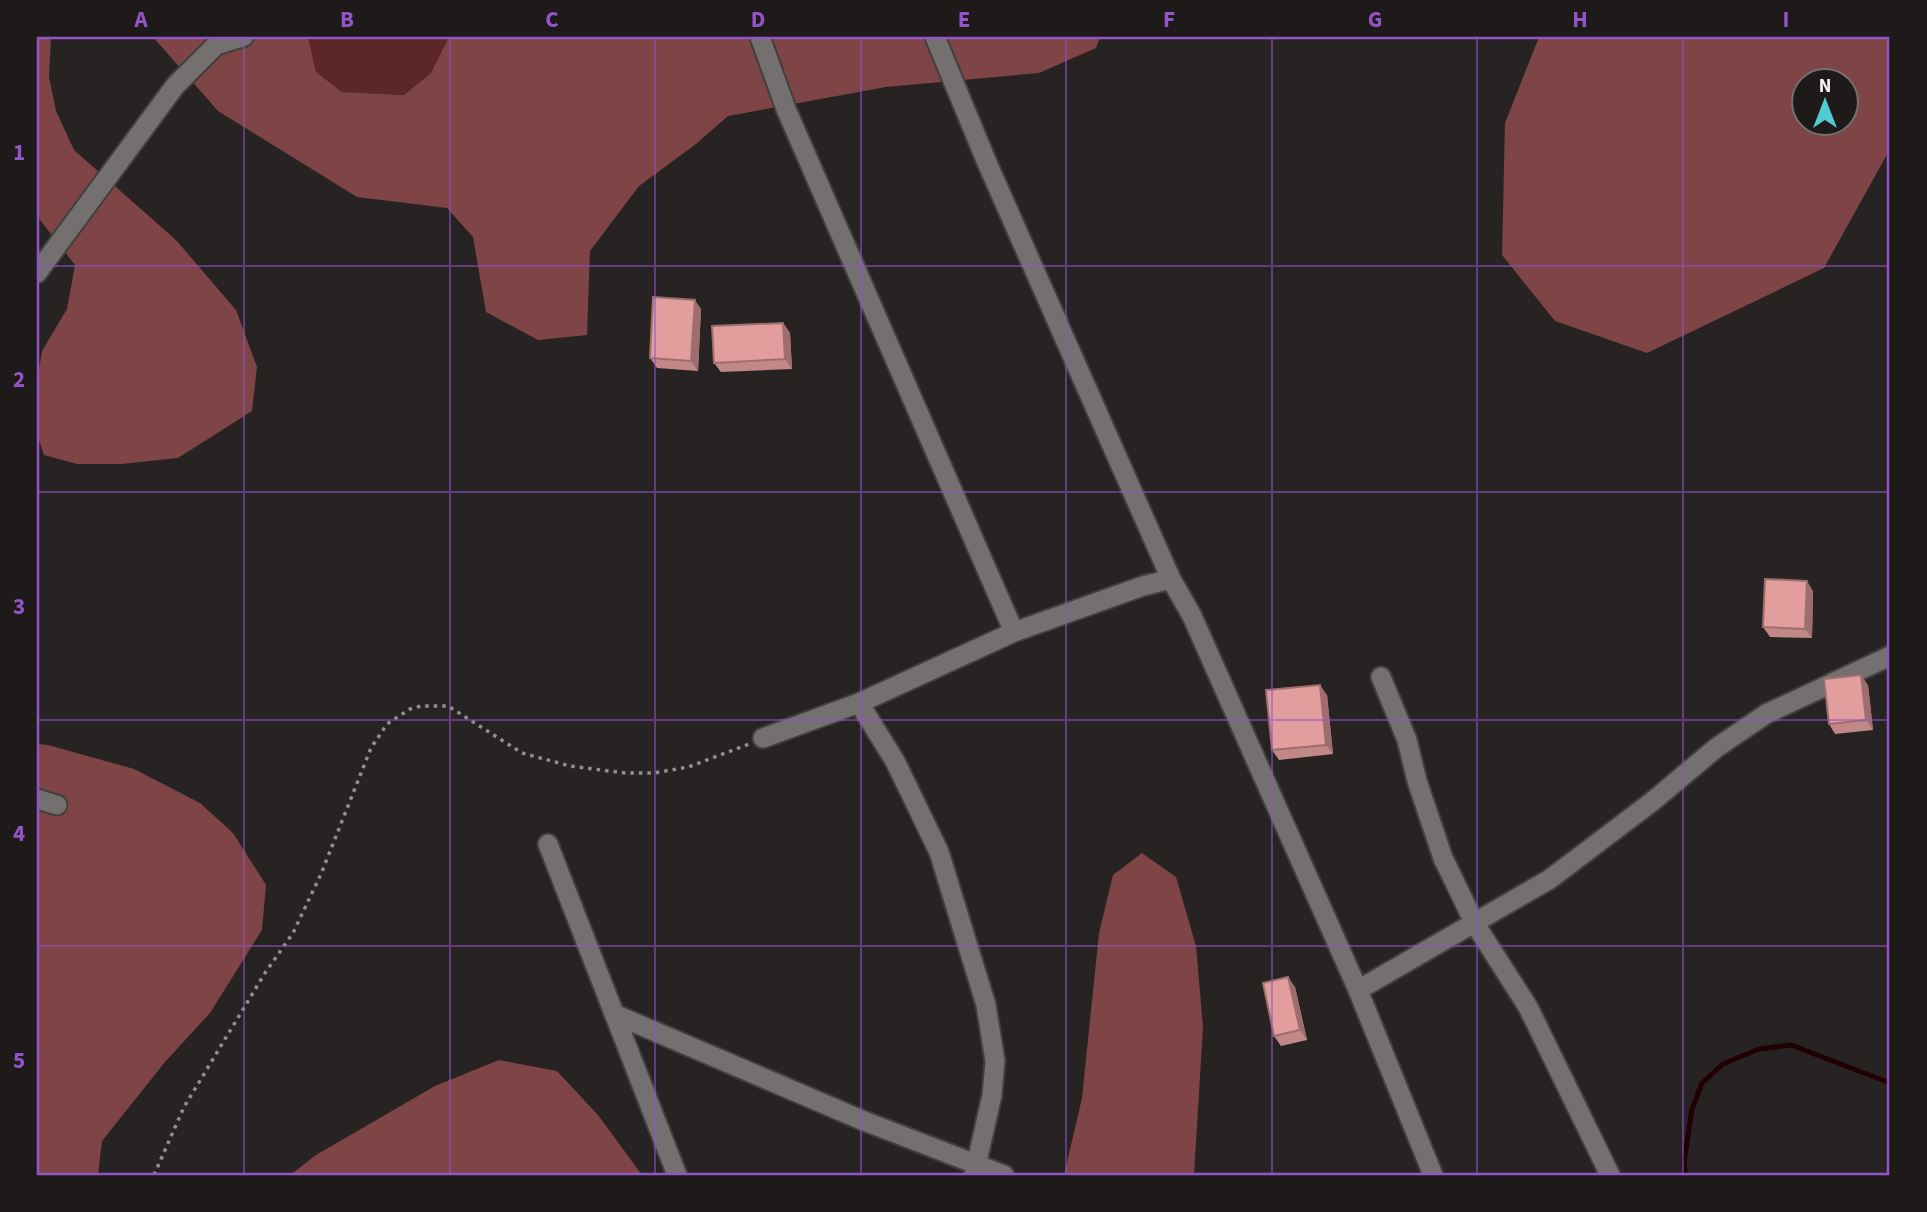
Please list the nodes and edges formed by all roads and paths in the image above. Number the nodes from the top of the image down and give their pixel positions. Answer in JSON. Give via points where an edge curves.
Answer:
{"nodes":[{"id":1,"x":243,"y":37,"type":"edge"},
{"id":2,"x":760,"y":37,"type":"edge"},
{"id":3,"x":935,"y":37,"type":"edge"},
{"id":4,"x":43,"y":254,"type":"edge"},
{"id":5,"x":37,"y":274,"type":"edge"},
{"id":6,"x":1171,"y":579,"type":"junction"},
{"id":7,"x":1014,"y":632,"type":"junction"},
{"id":8,"x":1890,"y":656,"type":"edge"},
{"id":9,"x":1381,"y":677,"type":"dead end"},
{"id":10,"x":859,"y":703,"type":"junction"},
{"id":11,"x":763,"y":738,"type":"joint"},
{"id":12,"x":37,"y":799,"type":"edge"},
{"id":13,"x":57,"y":806,"type":"dead end"},
{"id":14,"x":548,"y":844,"type":"dead end"},
{"id":15,"x":1475,"y":924,"type":"junction"},
{"id":16,"x":1358,"y":990,"type":"junction"},
{"id":17,"x":614,"y":1014,"type":"junction"},
{"id":18,"x":975,"y":1170,"type":"edge"},
{"id":19,"x":154,"y":1175,"type":"edge"},
{"id":20,"x":677,"y":1175,"type":"edge"},
{"id":21,"x":1004,"y":1175,"type":"edge"},
{"id":22,"x":1433,"y":1175,"type":"edge"},
{"id":23,"x":1610,"y":1175,"type":"edge"}],
"edges":[{"from":1,"to":4,"type":"street","via":[[216,45],[175,86]]},
{"from":2,"to":7,"type":"street","via":[[792,122]]},
{"from":3,"to":6,"type":"street"},
{"from":4,"to":5,"type":"street"},
{"from":6,"to":7,"type":"street"},
{"from":6,"to":16,"type":"street","via":[[1192,616]]},
{"from":7,"to":10,"type":"street"},
{"from":8,"to":15,"type":"street","via":[[1766,714],[1549,879]]},
{"from":9,"to":15,"type":"street","via":[[1407,740],[1444,858]]},
{"from":10,"to":11,"type":"street"},
{"from":10,"to":18,"type":"street","via":[[895,761],[939,852],[986,1004],[995,1061]]},
{"from":11,"to":19,"type":"path","via":[[688,767],[625,773],[570,766],[522,753],[448,706],[410,709],[387,724],[371,748],[293,933],[184,1107]]},
{"from":12,"to":13,"type":"street"},
{"from":14,"to":17,"type":"street"},
{"from":15,"to":16,"type":"street"},
{"from":15,"to":23,"type":"street","via":[[1528,1007]]},
{"from":16,"to":22,"type":"street"},
{"from":17,"to":18,"type":"street"},
{"from":17,"to":20,"type":"street"},
{"from":18,"to":21,"type":"street"}]}
